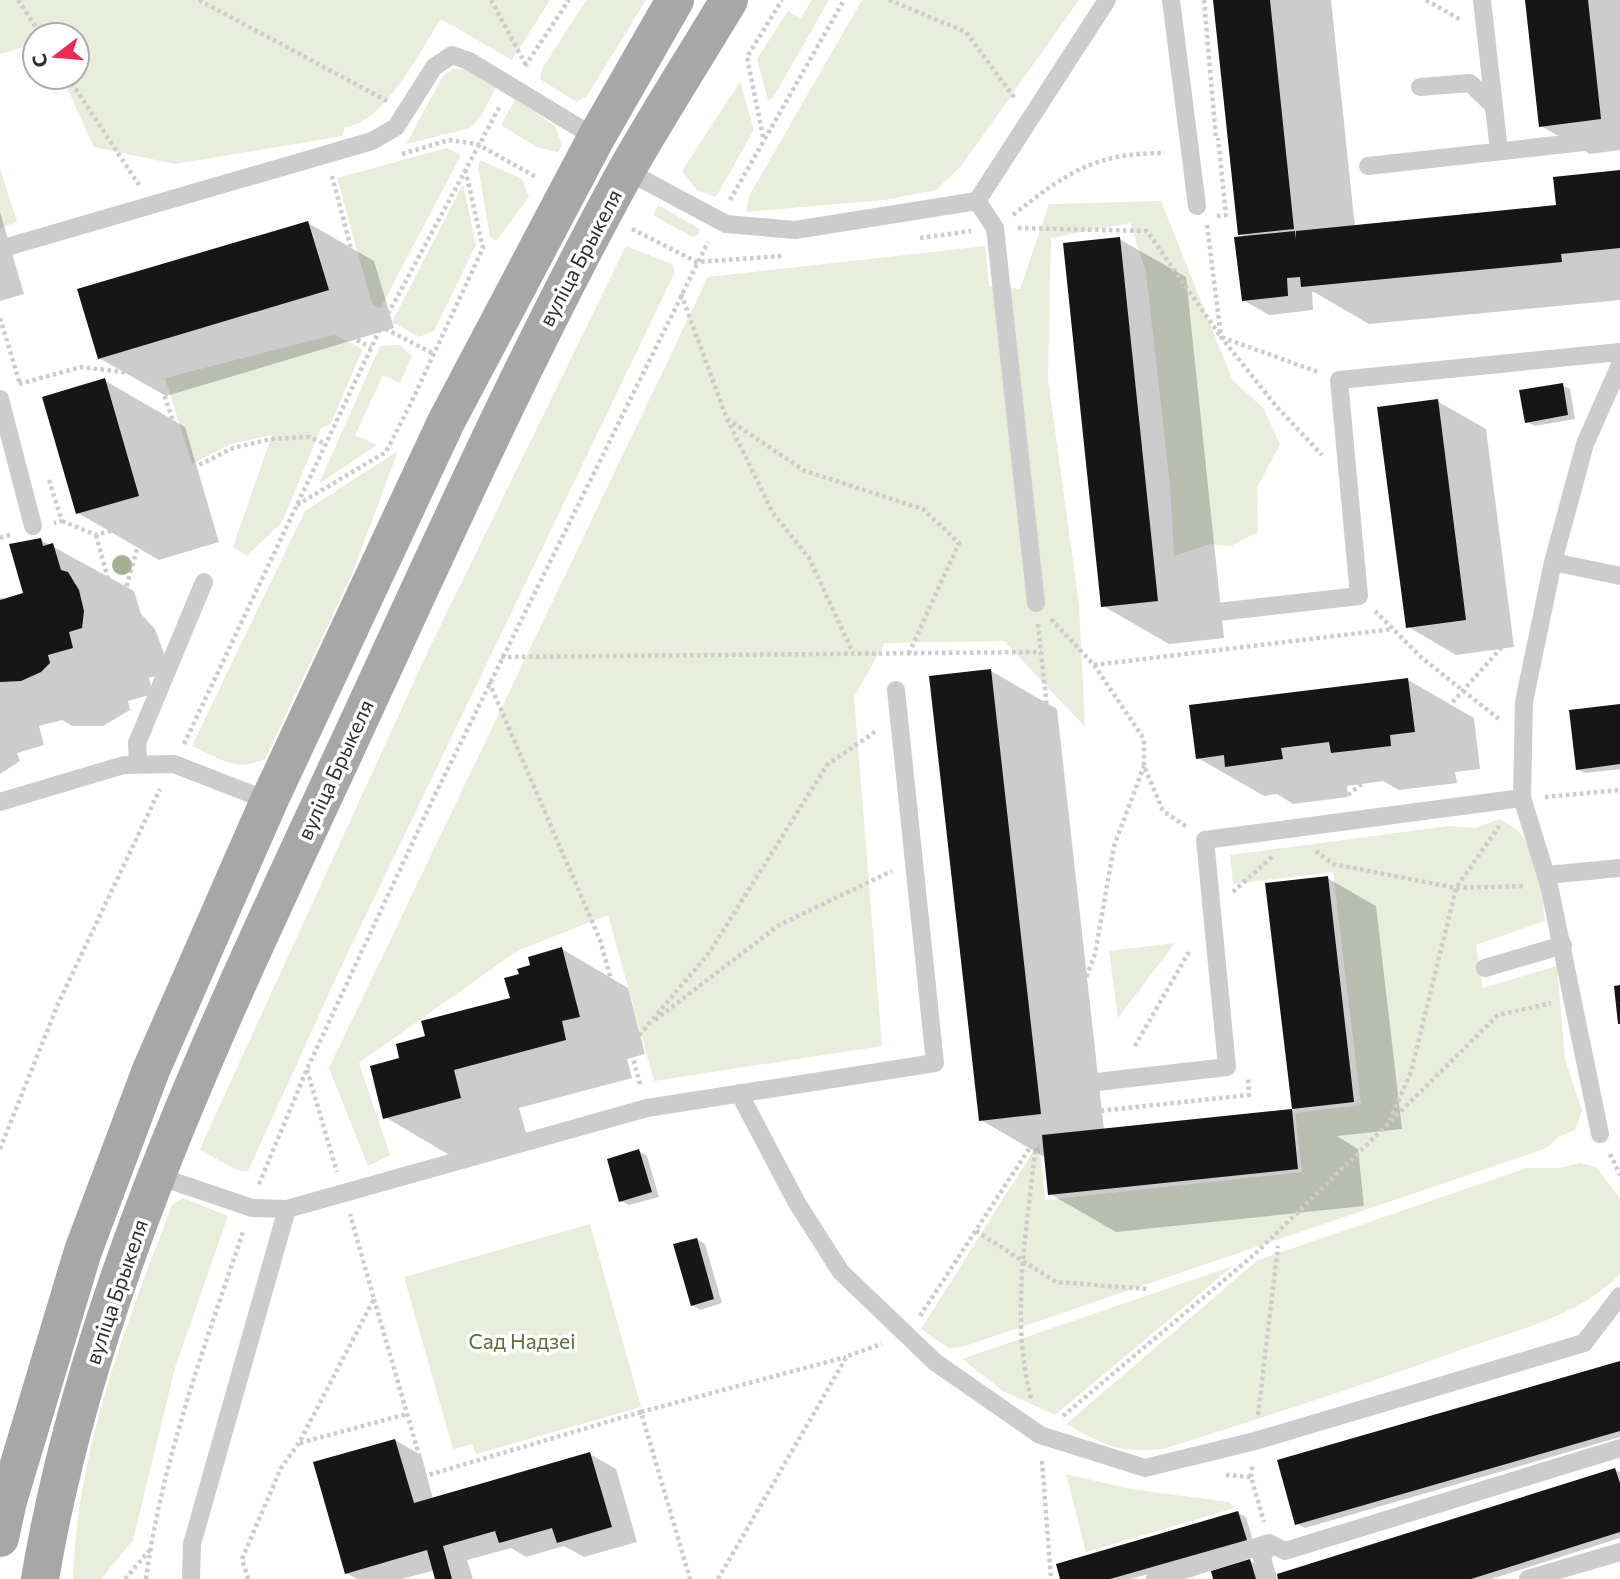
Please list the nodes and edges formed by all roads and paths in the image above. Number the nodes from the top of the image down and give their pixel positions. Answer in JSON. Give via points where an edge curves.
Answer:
{"nodes":[{"id":1,"x":18,"y":0,"type":"edge"},
{"id":2,"x":199,"y":0,"type":"edge"},
{"id":3,"x":491,"y":0,"type":"edge"},
{"id":4,"x":569,"y":0,"type":"edge"},
{"id":5,"x":675,"y":0,"type":"edge"},
{"id":6,"x":729,"y":0,"type":"edge"},
{"id":7,"x":782,"y":0,"type":"edge"},
{"id":8,"x":844,"y":0,"type":"edge"},
{"id":9,"x":889,"y":0,"type":"edge"},
{"id":10,"x":1107,"y":0,"type":"edge"},
{"id":11,"x":1171,"y":0,"type":"edge"},
{"id":12,"x":1204,"y":0,"type":"edge"},
{"id":13,"x":1306,"y":0,"type":"edge"},
{"id":14,"x":1426,"y":0,"type":"edge"},
{"id":15,"x":1482,"y":0,"type":"edge"},
{"id":16,"x":32,"y":21,"type":"edge"},
{"id":17,"x":1486,"y":34,"type":"junction"},
{"id":18,"x":526,"y":65,"type":"junction"},
{"id":19,"x":511,"y":87,"type":"junction"},
{"id":20,"x":1420,"y":87,"type":"dead end"},
{"id":21,"x":77,"y":91,"type":"edge"},
{"id":22,"x":1494,"y":106,"type":"junction"},
{"id":23,"x":407,"y":111,"type":"junction"},
{"id":24,"x":1030,"y":119,"type":"junction"},
{"id":25,"x":596,"y":138,"type":"junction"},
{"id":26,"x":763,"y":138,"type":"junction"},
{"id":27,"x":1218,"y":138,"type":"junction"},
{"id":28,"x":1620,"y":138,"type":"edge"},
{"id":29,"x":477,"y":144,"type":"junction"},
{"id":30,"x":1499,"y":151,"type":"junction"},
{"id":31,"x":1190,"y":153,"type":"junction"},
{"id":32,"x":397,"y":155,"type":"dead end"},
{"id":33,"x":1368,"y":166,"type":"joint"},
{"id":34,"x":465,"y":167,"type":"junction"},
{"id":35,"x":344,"y":170,"type":"dead end"},
{"id":36,"x":627,"y":171,"type":"junction"},
{"id":37,"x":543,"y":181,"type":"dead end"},
{"id":38,"x":977,"y":201,"type":"junction"},
{"id":39,"x":152,"y":205,"type":"junction"},
{"id":40,"x":1197,"y":206,"type":"dead end"},
{"id":41,"x":719,"y":222,"type":"junction"},
{"id":42,"x":630,"y":228,"type":"dead end"},
{"id":43,"x":995,"y":228,"type":"junction"},
{"id":44,"x":0,"y":249,"type":"edge"},
{"id":45,"x":697,"y":262,"type":"junction"},
{"id":46,"x":681,"y":294,"type":"junction"},
{"id":47,"x":370,"y":321,"type":"junction"},
{"id":48,"x":381,"y":327,"type":"junction"},
{"id":49,"x":339,"y":329,"type":"junction"},
{"id":50,"x":1221,"y":337,"type":"junction"},
{"id":51,"x":371,"y":348,"type":"junction"},
{"id":52,"x":1620,"y":352,"type":"edge"},
{"id":53,"x":434,"y":354,"type":"junction"},
{"id":54,"x":1620,"y":365,"type":"edge"},
{"id":55,"x":158,"y":376,"type":"junction"},
{"id":56,"x":1339,"y":380,"type":"junction"},
{"id":57,"x":20,"y":384,"type":"dead end"},
{"id":58,"x":0,"y":399,"type":"edge"},
{"id":59,"x":727,"y":419,"type":"junction"},
{"id":60,"x":326,"y":444,"type":"junction"},
{"id":61,"x":189,"y":470,"type":"junction"},
{"id":62,"x":1349,"y":484,"type":"junction"},
{"id":63,"x":297,"y":505,"type":"junction"},
{"id":64,"x":62,"y":521,"type":"dead end"},
{"id":65,"x":145,"y":521,"type":"junction"},
{"id":66,"x":33,"y":526,"type":"dead end"},
{"id":67,"x":96,"y":535,"type":"junction"},
{"id":68,"x":1553,"y":562,"type":"junction"},
{"id":69,"x":1620,"y":576,"type":"edge"},
{"id":70,"x":204,"y":582,"type":"dead end"},
{"id":71,"x":1359,"y":596,"type":"junction"},
{"id":72,"x":1545,"y":598,"type":"junction"},
{"id":73,"x":1036,"y":603,"type":"junction"},
{"id":74,"x":1218,"y":612,"type":"dead end"},
{"id":75,"x":118,"y":616,"type":"junction"},
{"id":76,"x":1393,"y":629,"type":"junction"},
{"id":77,"x":1041,"y":652,"type":"junction"},
{"id":78,"x":853,"y":653,"type":"junction"},
{"id":79,"x":909,"y":653,"type":"junction"},
{"id":80,"x":501,"y":657,"type":"junction"},
{"id":81,"x":1094,"y":665,"type":"junction"},
{"id":82,"x":489,"y":682,"type":"junction"},
{"id":83,"x":896,"y":690,"type":"dead end"},
{"id":84,"x":1462,"y":691,"type":"junction"},
{"id":85,"x":898,"y":715,"type":"junction"},
{"id":86,"x":0,"y":732,"type":"edge"},
{"id":87,"x":1523,"y":738,"type":"junction"},
{"id":88,"x":183,"y":746,"type":"dead end"},
{"id":89,"x":138,"y":764,"type":"junction"},
{"id":90,"x":1144,"y":766,"type":"junction"},
{"id":91,"x":164,"y":783,"type":"dead end"},
{"id":92,"x":1543,"y":785,"type":"dead end"},
{"id":93,"x":1620,"y":790,"type":"edge"},
{"id":94,"x":1543,"y":797,"type":"junction"},
{"id":95,"x":1522,"y":798,"type":"junction"},
{"id":96,"x":269,"y":801,"type":"junction"},
{"id":97,"x":0,"y":802,"type":"edge"},
{"id":98,"x":1546,"y":810,"type":"dead end"},
{"id":99,"x":1309,"y":827,"type":"junction"},
{"id":100,"x":1205,"y":840,"type":"junction"},
{"id":101,"x":1313,"y":849,"type":"dead end"},
{"id":102,"x":914,"y":864,"type":"junction"},
{"id":103,"x":1620,"y":868,"type":"edge"},
{"id":104,"x":1548,"y":880,"type":"junction"},
{"id":105,"x":1227,"y":885,"type":"dead end"},
{"id":106,"x":1456,"y":888,"type":"junction"},
{"id":107,"x":1563,"y":945,"type":"junction"},
{"id":108,"x":1192,"y":946,"type":"dead end"},
{"id":109,"x":1485,"y":968,"type":"dead end"},
{"id":110,"x":1574,"y":998,"type":"junction"},
{"id":111,"x":1078,"y":999,"type":"junction"},
{"id":112,"x":646,"y":1027,"type":"junction"},
{"id":113,"x":629,"y":1046,"type":"junction"},
{"id":114,"x":1135,"y":1046,"type":"dead end"},
{"id":115,"x":1247,"y":1068,"type":"dead end"},
{"id":116,"x":307,"y":1069,"type":"junction"},
{"id":117,"x":1088,"y":1083,"type":"dead end"},
{"id":118,"x":739,"y":1093,"type":"junction"},
{"id":119,"x":647,"y":1108,"type":"junction"},
{"id":120,"x":1051,"y":1116,"type":"junction"},
{"id":121,"x":1388,"y":1124,"type":"junction"},
{"id":122,"x":1600,"y":1134,"type":"dead end"},
{"id":123,"x":1036,"y":1138,"type":"junction"},
{"id":124,"x":0,"y":1149,"type":"edge"},
{"id":125,"x":332,"y":1156,"type":"dead end"},
{"id":126,"x":158,"y":1176,"type":"junction"},
{"id":127,"x":251,"y":1208,"type":"junction"},
{"id":128,"x":287,"y":1209,"type":"junction"},
{"id":129,"x":975,"y":1231,"type":"junction"},
{"id":130,"x":1278,"y":1246,"type":"dead end"},
{"id":131,"x":1024,"y":1262,"type":"junction"},
{"id":132,"x":370,"y":1281,"type":"dead end"},
{"id":133,"x":1149,"y":1289,"type":"dead end"},
{"id":134,"x":1620,"y":1296,"type":"edge"},
{"id":135,"x":374,"y":1299,"type":"junction"},
{"id":136,"x":908,"y":1336,"type":"junction"},
{"id":137,"x":847,"y":1356,"type":"junction"},
{"id":138,"x":641,"y":1412,"type":"junction"},
{"id":139,"x":407,"y":1414,"type":"junction"},
{"id":140,"x":1040,"y":1435,"type":"junction"},
{"id":141,"x":1255,"y":1441,"type":"junction"},
{"id":142,"x":299,"y":1443,"type":"junction"},
{"id":143,"x":1620,"y":1448,"type":"edge"},
{"id":144,"x":1224,"y":1475,"type":"dead end"},
{"id":145,"x":0,"y":1538,"type":"edge"},
{"id":146,"x":1269,"y":1543,"type":"junction"},
{"id":147,"x":150,"y":1550,"type":"junction"},
{"id":148,"x":1620,"y":1552,"type":"edge"},
{"id":149,"x":40,"y":1579,"type":"edge"},
{"id":150,"x":125,"y":1579,"type":"edge"},
{"id":151,"x":146,"y":1579,"type":"edge"},
{"id":152,"x":191,"y":1579,"type":"edge"},
{"id":153,"x":247,"y":1579,"type":"edge"},
{"id":154,"x":690,"y":1579,"type":"edge"},
{"id":155,"x":718,"y":1579,"type":"edge"},
{"id":156,"x":1051,"y":1579,"type":"edge"},
{"id":157,"x":1155,"y":1579,"type":"edge"},
{"id":158,"x":1268,"y":1579,"type":"edge"},
{"id":159,"x":1528,"y":1579,"type":"edge"}],
"edges":[{"from":1,"to":16,"type":"path"},
{"from":2,"to":23,"type":"path"},
{"from":3,"to":18,"type":"path"},
{"from":4,"to":18,"type":"path"},
{"from":5,"to":25,"type":"main road","name":"вуліца Брыкеля"},
{"from":6,"to":36,"type":"main road","name":"вуліца Брыкеля"},
{"from":7,"to":26,"type":"path","via":[[747,57]]},
{"from":8,"to":26,"type":"path"},
{"from":9,"to":24,"type":"path","via":[[966,32]]},
{"from":10,"to":24,"type":"lane"},
{"from":11,"to":31,"type":"lane"},
{"from":12,"to":27,"type":"path"},
{"from":13,"to":33,"type":"path","via":[[1321,174]]},
{"from":14,"to":17,"type":"path"},
{"from":15,"to":17,"type":"lane"},
{"from":17,"to":22,"type":"lane"},
{"from":18,"to":19,"type":"path"},
{"from":19,"to":23,"type":"lane","via":[[452,55],[434,67]]},
{"from":19,"to":25,"type":"lane"},
{"from":19,"to":29,"type":"path"},
{"from":20,"to":22,"type":"lane","via":[[1470,83]]},
{"from":21,"to":39,"type":"path"},
{"from":22,"to":30,"type":"lane"},
{"from":23,"to":39,"type":"lane","via":[[397,127],[372,141]]},
{"from":24,"to":38,"type":"lane"},
{"from":25,"to":96,"type":"main road","name":"вуліца Брыкеля","via":[[446,422]]},
{"from":26,"to":41,"type":"path"},
{"from":27,"to":31,"type":"path"},
{"from":27,"to":50,"type":"path","via":[[1226,215],[1206,217]]},
{"from":28,"to":30,"type":"lane"},
{"from":29,"to":32,"type":"path","via":[[449,140]]},
{"from":29,"to":34,"type":"path"},
{"from":29,"to":37,"type":"path"},
{"from":30,"to":33,"type":"lane"},
{"from":31,"to":40,"type":"lane"},
{"from":31,"to":43,"type":"path","via":[[1125,153],[1090,163]]},
{"from":34,"to":48,"type":"path"},
{"from":34,"to":53,"type":"path","via":[[484,248]]},
{"from":35,"to":47,"type":"path","via":[[331,174]]},
{"from":36,"to":41,"type":"lane"},
{"from":36,"to":126,"type":"main road","name":"вуліца Брыкеля","via":[[497,423],[221,1021]]},
{"from":38,"to":41,"type":"lane","via":[[795,230]]},
{"from":38,"to":43,"type":"lane"},
{"from":39,"to":44,"type":"lane"},
{"from":41,"to":45,"type":"path"},
{"from":42,"to":45,"type":"path"},
{"from":43,"to":50,"type":"path","via":[[1147,231]]},
{"from":43,"to":73,"type":"lane"},
{"from":45,"to":46,"type":"path"},
{"from":46,"to":59,"type":"path"},
{"from":46,"to":80,"type":"path"},
{"from":47,"to":48,"type":"path"},
{"from":47,"to":49,"type":"path"},
{"from":48,"to":51,"type":"path"},
{"from":48,"to":53,"type":"path"},
{"from":49,"to":51,"type":"path"},
{"from":49,"to":55,"type":"path"},
{"from":50,"to":56,"type":"path"},
{"from":50,"to":62,"type":"path","via":[[1276,406]]},
{"from":51,"to":60,"type":"path"},
{"from":52,"to":56,"type":"lane"},
{"from":53,"to":63,"type":"path","via":[[386,452]]},
{"from":54,"to":68,"type":"lane","via":[[1585,444]]},
{"from":55,"to":57,"type":"path","via":[[81,367]]},
{"from":55,"to":61,"type":"path"},
{"from":56,"to":62,"type":"lane"},
{"from":58,"to":66,"type":"lane"},
{"from":59,"to":78,"type":"path","via":[[773,513],[809,558]]},
{"from":59,"to":79,"type":"path","via":[[805,471],[923,509],[959,544]]},
{"from":60,"to":61,"type":"path","via":[[309,437],[271,439],[233,448]]},
{"from":60,"to":63,"type":"path"},
{"from":61,"to":65,"type":"path"},
{"from":62,"to":71,"type":"lane"},
{"from":63,"to":88,"type":"path"},
{"from":64,"to":67,"type":"path"},
{"from":65,"to":67,"type":"path"},
{"from":65,"to":75,"type":"path"},
{"from":67,"to":75,"type":"path"},
{"from":68,"to":69,"type":"lane"},
{"from":68,"to":72,"type":"lane"},
{"from":70,"to":89,"type":"lane","via":[[137,743]]},
{"from":71,"to":74,"type":"lane"},
{"from":71,"to":76,"type":"path"},
{"from":72,"to":84,"type":"path"},
{"from":72,"to":87,"type":"lane","via":[[1524,702]]},
{"from":73,"to":77,"type":"path"},
{"from":73,"to":81,"type":"path"},
{"from":75,"to":86,"type":"path","via":[[130,663],[115,699]]},
{"from":76,"to":81,"type":"path"},
{"from":76,"to":84,"type":"path"},
{"from":77,"to":79,"type":"path"},
{"from":77,"to":111,"type":"path"},
{"from":78,"to":79,"type":"path"},
{"from":78,"to":80,"type":"path"},
{"from":80,"to":82,"type":"path"},
{"from":81,"to":90,"type":"path","via":[[1144,739]]},
{"from":82,"to":113,"type":"path","via":[[600,940]]},
{"from":82,"to":116,"type":"path"},
{"from":83,"to":85,"type":"lane"},
{"from":84,"to":87,"type":"path"},
{"from":84,"to":99,"type":"path","via":[[1431,726]]},
{"from":85,"to":102,"type":"lane"},
{"from":85,"to":112,"type":"path","via":[[827,765],[709,953]]},
{"from":87,"to":95,"type":"lane"},
{"from":89,"to":96,"type":"lane","via":[[174,764]]},
{"from":89,"to":97,"type":"lane"},
{"from":90,"to":100,"type":"path","via":[[1163,811]]},
{"from":90,"to":111,"type":"path","via":[[1114,846],[1095,954]]},
{"from":91,"to":124,"type":"path","via":[[58,1003]]},
{"from":92,"to":94,"type":"path"},
{"from":93,"to":94,"type":"path"},
{"from":94,"to":95,"type":"path"},
{"from":94,"to":98,"type":"path"},
{"from":95,"to":99,"type":"lane"},
{"from":95,"to":104,"type":"lane"},
{"from":95,"to":106,"type":"path"},
{"from":96,"to":145,"type":"main road","name":"вуліца Брыкеля","via":[[151,1070],[83,1251]]},
{"from":99,"to":100,"type":"lane"},
{"from":99,"to":105,"type":"path","via":[[1228,896]]},
{"from":100,"to":117,"type":"lane","via":[[1227,1067]]},
{"from":101,"to":106,"type":"path","via":[[1333,864]]},
{"from":102,"to":112,"type":"path","via":[[885,873],[779,925]]},
{"from":102,"to":118,"type":"lane","via":[[935,1063]]},
{"from":103,"to":104,"type":"lane"},
{"from":104,"to":106,"type":"path"},
{"from":104,"to":107,"type":"lane"},
{"from":106,"to":121,"type":"path","via":[[1411,1072]]},
{"from":107,"to":109,"type":"lane"},
{"from":107,"to":110,"type":"lane"},
{"from":108,"to":114,"type":"path"},
{"from":110,"to":121,"type":"path","via":[[1498,1015]]},
{"from":110,"to":122,"type":"lane"},
{"from":111,"to":120,"type":"path","via":[[1056,1056]]},
{"from":112,"to":113,"type":"path"},
{"from":113,"to":119,"type":"path"},
{"from":115,"to":120,"type":"path","via":[[1249,1095]]},
{"from":116,"to":125,"type":"path"},
{"from":116,"to":127,"type":"path"},
{"from":118,"to":119,"type":"lane"},
{"from":118,"to":136,"type":"lane","via":[[797,1202],[841,1272]]},
{"from":119,"to":128,"type":"lane"},
{"from":120,"to":123,"type":"path"},
{"from":121,"to":140,"type":"path","via":[[1256,1253]]},
{"from":123,"to":129,"type":"path"},
{"from":123,"to":131,"type":"path"},
{"from":126,"to":127,"type":"lane"},
{"from":126,"to":149,"type":"main road","name":"вуліца Брыкеля","via":[[110,1307],[59,1477]]},
{"from":127,"to":128,"type":"lane"},
{"from":127,"to":147,"type":"path","via":[[195,1373]]},
{"from":128,"to":152,"type":"lane","via":[[192,1544]]},
{"from":129,"to":131,"type":"path"},
{"from":129,"to":136,"type":"path"},
{"from":130,"to":141,"type":"path"},
{"from":131,"to":133,"type":"path","via":[[1056,1282]]},
{"from":131,"to":140,"type":"path","via":[[1023,1370]]},
{"from":132,"to":135,"type":"path"},
{"from":134,"to":141,"type":"lane","via":[[1584,1343]]},
{"from":135,"to":139,"type":"path"},
{"from":135,"to":142,"type":"path"},
{"from":136,"to":137,"type":"path"},
{"from":136,"to":140,"type":"lane","via":[[935,1362]]},
{"from":137,"to":138,"type":"path"},
{"from":137,"to":155,"type":"path"},
{"from":138,"to":139,"type":"path","via":[[425,1476]]},
{"from":138,"to":154,"type":"path"},
{"from":139,"to":142,"type":"path"},
{"from":140,"to":141,"type":"lane","via":[[1145,1468]]},
{"from":140,"to":156,"type":"path"},
{"from":142,"to":153,"type":"path","via":[[281,1468],[242,1559]]},
{"from":143,"to":146,"type":"lane","via":[[1285,1551]]},
{"from":144,"to":146,"type":"path","via":[[1251,1477]]},
{"from":146,"to":157,"type":"lane"},
{"from":146,"to":158,"type":"lane","via":[[1262,1558]]},
{"from":147,"to":150,"type":"path"},
{"from":147,"to":151,"type":"path"},
{"from":148,"to":159,"type":"lane"}]}
